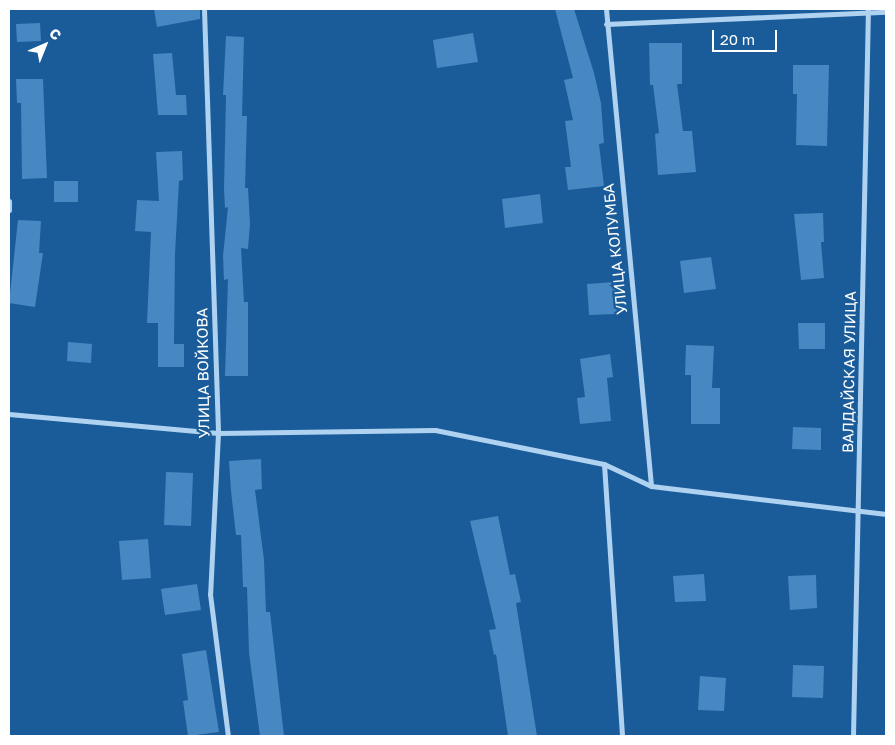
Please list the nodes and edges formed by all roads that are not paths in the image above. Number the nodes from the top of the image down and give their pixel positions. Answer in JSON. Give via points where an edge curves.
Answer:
{"nodes":[{"id":1,"x":204,"y":9,"type":"edge"},
{"id":2,"x":606,"y":9,"type":"edge"},
{"id":3,"x":868,"y":11,"type":"edge"},
{"id":4,"x":886,"y":12,"type":"edge"},
{"id":5,"x":606,"y":24,"type":"junction"},
{"id":6,"x":9,"y":201,"type":"edge"},
{"id":7,"x":9,"y":210,"type":"edge"},
{"id":8,"x":9,"y":414,"type":"edge"},
{"id":9,"x":218,"y":433,"type":"junction"},
{"id":10,"x":604,"y":464,"type":"junction"},
{"id":11,"x":651,"y":486,"type":"junction"},
{"id":12,"x":858,"y":512,"type":"junction"},
{"id":13,"x":886,"y":514,"type":"edge"},
{"id":14,"x":228,"y":736,"type":"edge"},
{"id":15,"x":622,"y":736,"type":"edge"},
{"id":16,"x":854,"y":736,"type":"edge"}],
"edges":[{"from":1,"to":9,"type":"street","name":"УЛИЦА ВОЙКОВА"},
{"from":2,"to":5,"type":"street","name":"УЛИЦА КОЛУМБА"},
{"from":3,"to":4,"type":"street"},
{"from":3,"to":5,"type":"street"},
{"from":3,"to":12,"type":"street","name":"ВАЛДАЙСКАЯ УЛИЦА"},
{"from":5,"to":11,"type":"street","name":"УЛИЦА КОЛУМБА"},
{"from":6,"to":7,"type":"street"},
{"from":8,"to":9,"type":"street"},
{"from":9,"to":10,"type":"street","via":[[435,430]]},
{"from":9,"to":14,"type":"street","name":"УЛИЦА ВОЙКОВА","via":[[210,594]]},
{"from":10,"to":11,"type":"street"},
{"from":10,"to":15,"type":"street"},
{"from":11,"to":12,"type":"street"},
{"from":12,"to":13,"type":"street"},
{"from":12,"to":16,"type":"street","name":"ВАЛДАЙСКАЯ УЛИЦА"}]}
